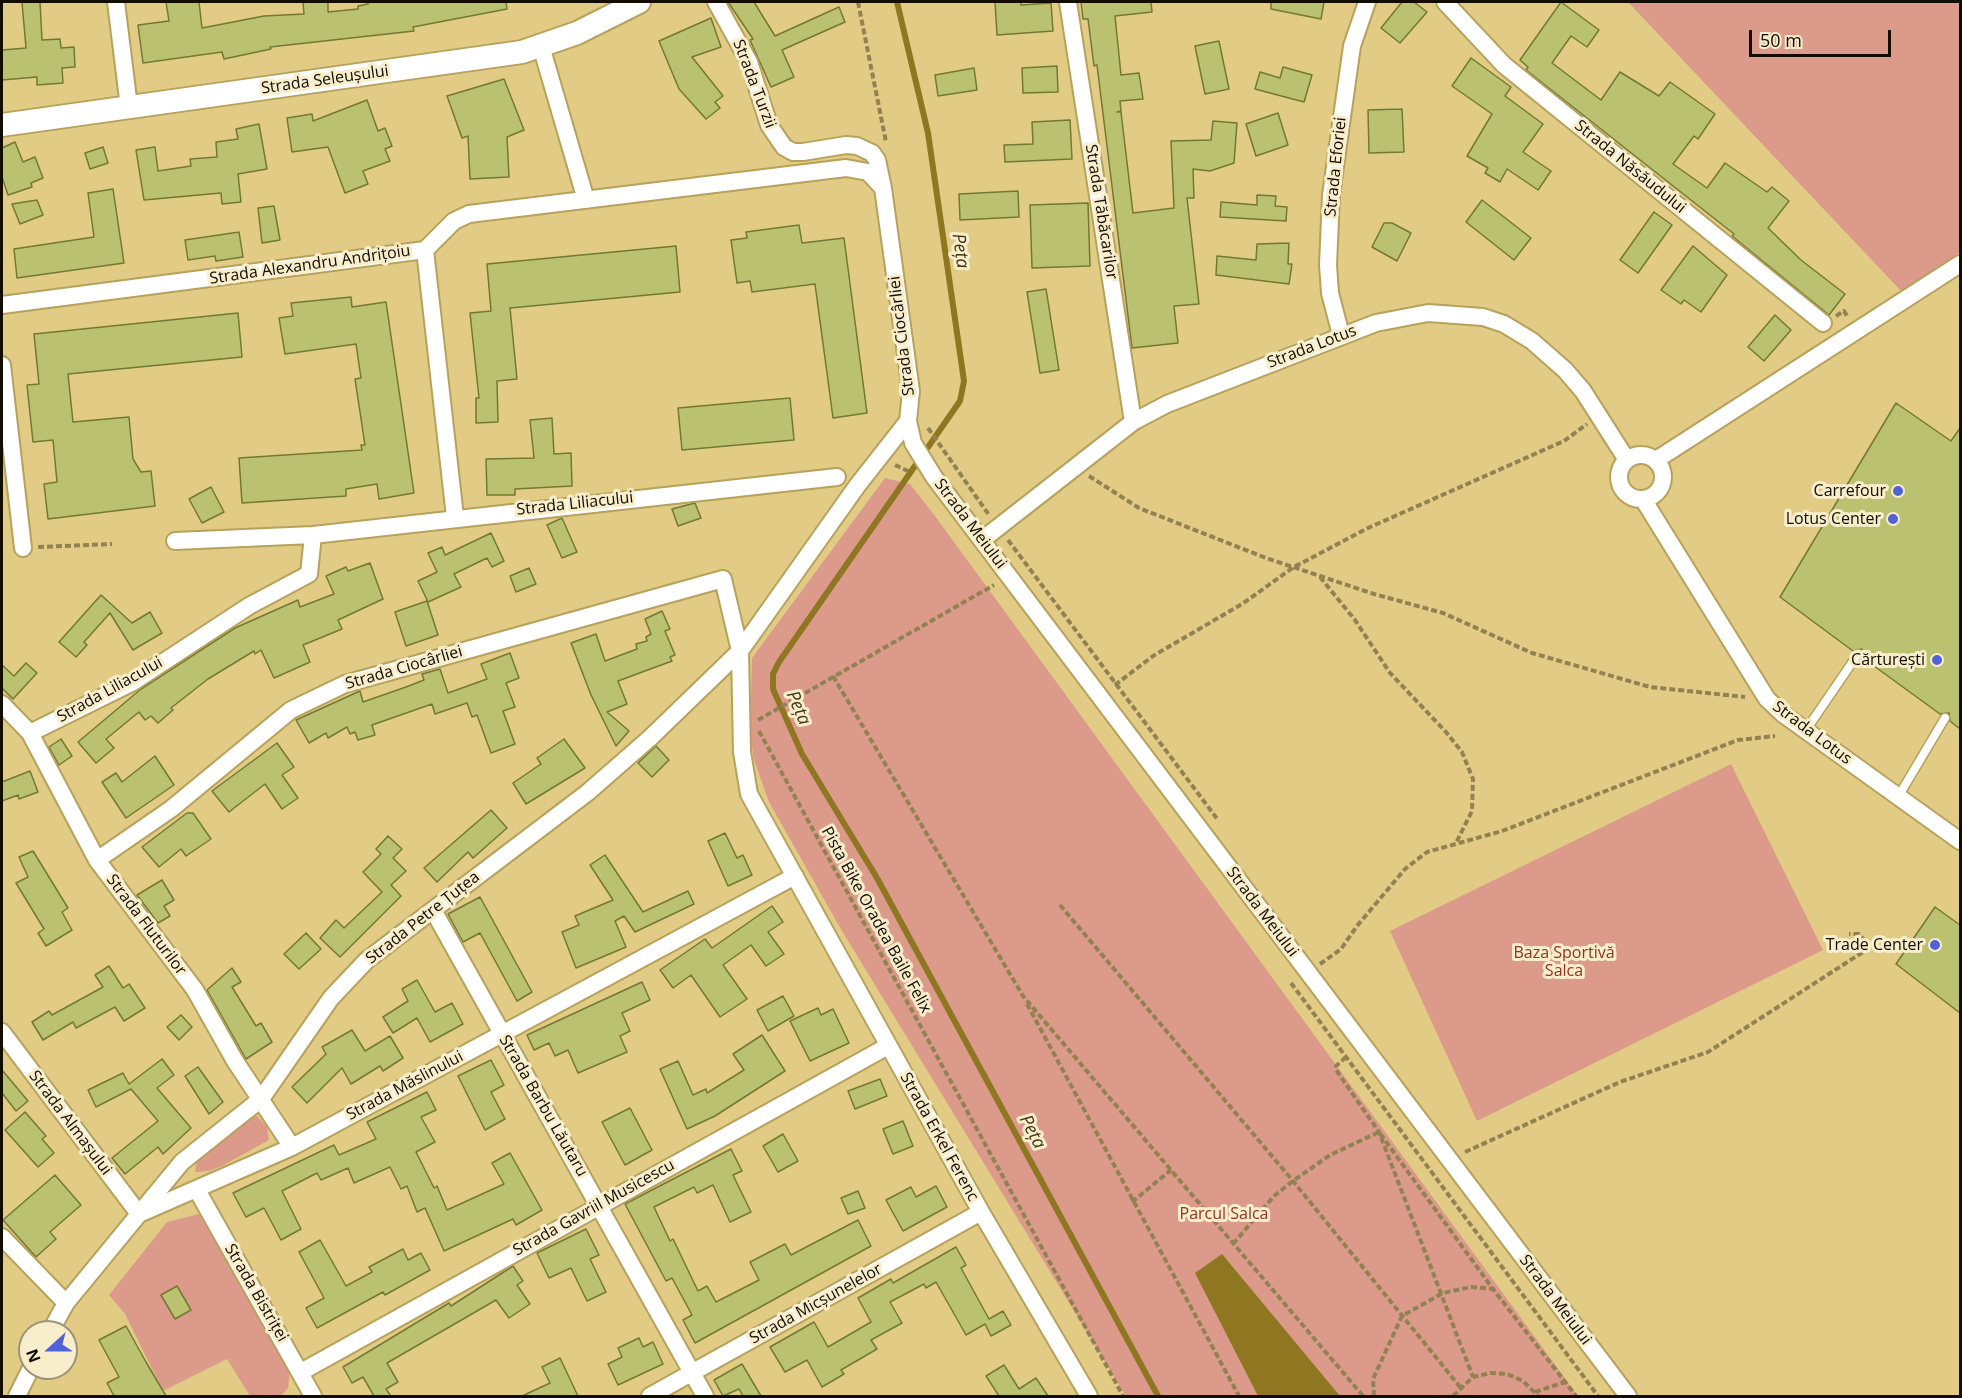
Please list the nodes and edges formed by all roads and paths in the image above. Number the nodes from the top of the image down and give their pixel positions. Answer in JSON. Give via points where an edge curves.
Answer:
{"nodes":[{"id":1,"x":116,"y":2,"type":"edge"},
{"id":2,"x":639,"y":2,"type":"edge"},
{"id":3,"x":716,"y":2,"type":"edge"},
{"id":4,"x":1068,"y":2,"type":"edge"},
{"id":5,"x":1367,"y":2,"type":"edge"},
{"id":6,"x":1445,"y":2,"type":"edge"},
{"id":7,"x":541,"y":46,"type":"junction"},
{"id":8,"x":129,"y":107,"type":"junction"},
{"id":9,"x":2,"y":125,"type":"edge"},
{"id":10,"x":883,"y":188,"type":"junction"},
{"id":11,"x":586,"y":200,"type":"junction"},
{"id":12,"x":425,"y":250,"type":"junction"},
{"id":13,"x":1960,"y":264,"type":"edge"},
{"id":14,"x":2,"y":305,"type":"edge"},
{"id":15,"x":1823,"y":323,"type":"dead end"},
{"id":16,"x":1341,"y":335,"type":"junction"},
{"id":17,"x":2,"y":365,"type":"edge"},
{"id":18,"x":1599,"y":414,"type":"junction"},
{"id":19,"x":908,"y":421,"type":"junction"},
{"id":20,"x":1133,"y":422,"type":"junction"},
{"id":21,"x":927,"y":427,"type":"dead end"},
{"id":22,"x":1627,"y":460,"type":"junction"},
{"id":23,"x":1656,"y":460,"type":"junction"},
{"id":24,"x":1076,"y":466,"type":"junction"},
{"id":25,"x":837,"y":477,"type":"dead end"},
{"id":26,"x":978,"y":499,"type":"dead end"},
{"id":27,"x":1643,"y":499,"type":"junction"},
{"id":28,"x":455,"y":517,"type":"junction"},
{"id":29,"x":313,"y":535,"type":"junction"},
{"id":30,"x":982,"y":540,"type":"junction"},
{"id":31,"x":175,"y":541,"type":"dead end"},
{"id":32,"x":112,"y":544,"type":"dead end"},
{"id":33,"x":23,"y":548,"type":"joint"},
{"id":34,"x":1293,"y":567,"type":"junction"},
{"id":35,"x":1008,"y":576,"type":"junction"},
{"id":36,"x":1319,"y":576,"type":"junction"},
{"id":37,"x":723,"y":579,"type":"joint"},
{"id":38,"x":740,"y":651,"type":"junction"},
{"id":39,"x":1858,"y":654,"type":"dead end"},
{"id":40,"x":834,"y":676,"type":"junction"},
{"id":41,"x":1101,"y":698,"type":"junction"},
{"id":42,"x":1767,"y":699,"type":"junction"},
{"id":43,"x":2,"y":704,"type":"edge"},
{"id":44,"x":772,"y":712,"type":"dead end"},
{"id":45,"x":753,"y":714,"type":"dead end"},
{"id":46,"x":1945,"y":718,"type":"dead end"},
{"id":47,"x":1806,"y":730,"type":"junction"},
{"id":48,"x":30,"y":733,"type":"junction"},
{"id":49,"x":1775,"y":736,"type":"dead end"},
{"id":50,"x":1899,"y":796,"type":"junction"},
{"id":51,"x":1960,"y":841,"type":"edge"},
{"id":52,"x":1455,"y":843,"type":"junction"},
{"id":53,"x":97,"y":860,"type":"junction"},
{"id":54,"x":795,"y":876,"type":"junction"},
{"id":55,"x":1060,"y":905,"type":"dead end"},
{"id":56,"x":433,"y":910,"type":"junction"},
{"id":57,"x":1849,"y":934,"type":"dead end"},
{"id":58,"x":1307,"y":972,"type":"junction"},
{"id":59,"x":1023,"y":996,"type":"junction"},
{"id":60,"x":2,"y":1032,"type":"edge"},
{"id":61,"x":502,"y":1034,"type":"junction"},
{"id":62,"x":1362,"y":1044,"type":"junction"},
{"id":63,"x":888,"y":1046,"type":"junction"},
{"id":64,"x":261,"y":1100,"type":"junction"},
{"id":65,"x":1379,"y":1132,"type":"junction"},
{"id":66,"x":292,"y":1147,"type":"junction"},
{"id":67,"x":1447,"y":1157,"type":"junction"},
{"id":68,"x":1171,"y":1170,"type":"junction"},
{"id":69,"x":1293,"y":1181,"type":"junction"},
{"id":70,"x":197,"y":1190,"type":"junction"},
{"id":71,"x":1132,"y":1202,"type":"junction"},
{"id":72,"x":599,"y":1205,"type":"junction"},
{"id":73,"x":981,"y":1212,"type":"junction"},
{"id":74,"x":139,"y":1214,"type":"junction"},
{"id":75,"x":2,"y":1237,"type":"edge"},
{"id":76,"x":1233,"y":1244,"type":"junction"},
{"id":77,"x":1493,"y":1289,"type":"junction"},
{"id":78,"x":1443,"y":1293,"type":"junction"},
{"id":79,"x":66,"y":1304,"type":"junction"},
{"id":80,"x":1402,"y":1316,"type":"junction"},
{"id":81,"x":57,"y":1320,"type":"edge"},
{"id":82,"x":301,"y":1372,"type":"junction"},
{"id":83,"x":692,"y":1373,"type":"junction"},
{"id":84,"x":1473,"y":1377,"type":"junction"},
{"id":85,"x":25,"y":1380,"type":"edge"},
{"id":86,"x":1564,"y":1382,"type":"junction"},
{"id":87,"x":1460,"y":1387,"type":"junction"},
{"id":88,"x":1537,"y":1394,"type":"edge"},
{"id":89,"x":17,"y":1396,"type":"edge"},
{"id":90,"x":314,"y":1396,"type":"edge"},
{"id":91,"x":650,"y":1396,"type":"edge"},
{"id":92,"x":705,"y":1396,"type":"edge"},
{"id":93,"x":1089,"y":1396,"type":"edge"},
{"id":94,"x":1123,"y":1396,"type":"edge"},
{"id":95,"x":1239,"y":1396,"type":"edge"},
{"id":96,"x":1363,"y":1396,"type":"edge"},
{"id":97,"x":1374,"y":1396,"type":"edge"},
{"id":98,"x":1453,"y":1396,"type":"edge"},
{"id":99,"x":1576,"y":1396,"type":"edge"},
{"id":100,"x":1628,"y":1396,"type":"edge"}],
"edges":[{"from":1,"to":8,"type":"street"},
{"from":2,"to":7,"type":"main road","name":"Strada Seleușului"},
{"from":3,"to":10,"type":"street","name":"Strada Turzii","via":[[749,62],[776,139],[793,152],[846,145],[866,149],[877,160]]},
{"from":4,"to":20,"type":"street","name":"Strada Tăbăcarilor"},
{"from":5,"to":16,"type":"street","name":"Strada Eforiei","via":[[1352,46],[1331,195],[1328,265]]},
{"from":6,"to":15,"type":"street","name":"Strada Năsăudului","via":[[1504,65]]},
{"from":7,"to":8,"type":"main road","name":"Strada Seleușului","via":[[522,52]]},
{"from":7,"to":11,"type":"street"},
{"from":8,"to":9,"type":"main road","name":"Strada Seleușului"},
{"from":10,"to":11,"type":"street","name":"Strada Alexandru Andrițoiu","via":[[877,178],[855,168]]},
{"from":10,"to":19,"type":"street","name":"Strada Ciocârliei","via":[[911,391]]},
{"from":11,"to":12,"type":"street","name":"Strada Alexandru Andrițoiu","via":[[469,214],[454,221]]},
{"from":12,"to":14,"type":"street","name":"Strada Alexandru Andrițoiu"},
{"from":12,"to":28,"type":"street"},
{"from":13,"to":23,"type":"street"},
{"from":16,"to":18,"type":"street","name":"Strada Lotus","via":[[1376,323],[1428,314],[1484,317],[1520,332],[1546,353],[1565,370]]},
{"from":16,"to":20,"type":"street","name":"Strada Lotus","via":[[1167,404]]},
{"from":17,"to":33,"type":"street"},
{"from":18,"to":22,"type":"street","name":"Strada Lotus"},
{"from":18,"to":34,"type":"path","via":[[1564,441],[1368,528]]},
{"from":19,"to":30,"type":"street","name":"Strada Meiului","via":[[913,442],[934,477]]},
{"from":19,"to":38,"type":"street","name":"Strada Petre Țuțea"},
{"from":20,"to":24,"type":"street","name":"Strada Lotus"},
{"from":21,"to":26,"type":"path"},
{"from":22,"to":23,"type":"street","via":[[1643,455]]},
{"from":22,"to":27,"type":"street","via":[[1620,469],[1620,484],[1629,495]]},
{"from":23,"to":27,"type":"street","via":[[1663,473],[1660,487]]},
{"from":24,"to":30,"type":"street","name":"Strada Lotus"},
{"from":24,"to":34,"type":"path","via":[[1139,508]]},
{"from":25,"to":28,"type":"street","name":"Strada Liliacului"},
{"from":27,"to":42,"type":"street","name":"Strada Lotus"},
{"from":28,"to":29,"type":"street","name":"Strada Liliacului"},
{"from":29,"to":31,"type":"street","name":"Strada Liliacului"},
{"from":29,"to":48,"type":"street","name":"Strada Liliacului","via":[[309,574],[249,606],[133,682]]},
{"from":30,"to":35,"type":"street","name":"Strada Meiului"},
{"from":32,"to":33,"type":"path"},
{"from":34,"to":36,"type":"path"},
{"from":34,"to":41,"type":"path","via":[[1242,604],[1153,656]]},
{"from":35,"to":40,"type":"path"},
{"from":35,"to":41,"type":"street","name":"Strada Meiului"},
{"from":36,"to":42,"type":"path","via":[[1443,613],[1532,653],[1608,676],[1650,687]]},
{"from":36,"to":52,"type":"path","via":[[1355,620],[1390,673],[1462,752],[1473,780],[1472,811]]},
{"from":37,"to":38,"type":"street","name":"Strada Erkel Ferenc"},
{"from":37,"to":53,"type":"street","name":"Strada Ciocârliei","via":[[345,684],[291,710],[171,809]]},
{"from":38,"to":54,"type":"street","name":"Strada Erkel Ferenc","via":[[744,777],[749,794]]},
{"from":38,"to":56,"type":"street","name":"Strada Petre Țuțea","via":[[587,793]]},
{"from":39,"to":47,"type":"lane"},
{"from":40,"to":44,"type":"path"},
{"from":40,"to":59,"type":"path"},
{"from":41,"to":58,"type":"street","name":"Strada Meiului"},
{"from":42,"to":47,"type":"street","name":"Strada Lotus"},
{"from":43,"to":48,"type":"street","name":"Strada Fluturilor"},
{"from":45,"to":94,"type":"path","name":"Pista Bike Oradea Baile Felix","via":[[802,812]]},
{"from":46,"to":50,"type":"lane"},
{"from":47,"to":50,"type":"street","name":"Strada Lotus"},
{"from":48,"to":53,"type":"street","name":"Strada Fluturilor"},
{"from":49,"to":52,"type":"path","via":[[1738,740],[1503,831]]},
{"from":50,"to":51,"type":"street","name":"Strada Lotus"},
{"from":52,"to":58,"type":"path","via":[[1426,852],[1405,869],[1341,949]]},
{"from":53,"to":64,"type":"street","name":"Strada Fluturilor","via":[[195,990]]},
{"from":54,"to":61,"type":"street","name":"Strada Măslinului"},
{"from":54,"to":63,"type":"street","name":"Strada Erkel Ferenc"},
{"from":55,"to":69,"type":"path"},
{"from":56,"to":61,"type":"street","name":"Strada Barbu Lăutaru"},
{"from":56,"to":64,"type":"street","name":"Strada Petre Țuțea","via":[[348,979]]},
{"from":57,"to":67,"type":"path","via":[[1859,934],[1864,940],[1863,952],[1708,1052],[1620,1082]]},
{"from":58,"to":62,"type":"street","name":"Strada Meiului"},
{"from":59,"to":68,"type":"path"},
{"from":59,"to":71,"type":"path"},
{"from":60,"to":74,"type":"street","name":"Strada Almașului"},
{"from":61,"to":66,"type":"street","name":"Strada Măslinului"},
{"from":61,"to":72,"type":"street","name":"Strada Barbu Lăutaru"},
{"from":62,"to":65,"type":"path","via":[[1335,1066]]},
{"from":62,"to":67,"type":"street","name":"Strada Meiului"},
{"from":63,"to":72,"type":"street","name":"Strada Gavriil Musicescu"},
{"from":63,"to":73,"type":"street","name":"Strada Erkel Ferenc"},
{"from":64,"to":66,"type":"street","name":"Strada Fluturilor"},
{"from":64,"to":74,"type":"street","name":"Strada Petre Țuțea","via":[[182,1162]]},
{"from":65,"to":69,"type":"path","via":[[1330,1155]]},
{"from":65,"to":77,"type":"path"},
{"from":65,"to":78,"type":"path"},
{"from":66,"to":70,"type":"street","name":"Strada Măslinului"},
{"from":67,"to":100,"type":"street","name":"Strada Meiului"},
{"from":68,"to":71,"type":"path"},
{"from":68,"to":76,"type":"path"},
{"from":69,"to":76,"type":"path","via":[[1274,1196]]},
{"from":69,"to":80,"type":"path"},
{"from":70,"to":74,"type":"street","name":"Strada Măslinului"},
{"from":70,"to":82,"type":"street","name":"Strada Bistriței"},
{"from":71,"to":95,"type":"path"},
{"from":72,"to":82,"type":"street","name":"Strada Gavriil Musicescu"},
{"from":72,"to":83,"type":"street","name":"Strada Barbu Lăutaru"},
{"from":73,"to":83,"type":"street","name":"Strada Micșunelelor"},
{"from":73,"to":93,"type":"street","name":"Strada Erkel Ferenc"},
{"from":74,"to":79,"type":"street","name":"Strada Măslinului"},
{"from":75,"to":79,"type":"street"},
{"from":76,"to":96,"type":"path"},
{"from":77,"to":78,"type":"path","via":[[1471,1287]]},
{"from":77,"to":86,"type":"path"},
{"from":78,"to":80,"type":"path"},
{"from":78,"to":84,"type":"path"},
{"from":79,"to":81,"type":"street","name":"Strada Măslinului"},
{"from":80,"to":87,"type":"path"},
{"from":80,"to":97,"type":"path","via":[[1373,1379]]},
{"from":82,"to":90,"type":"street","name":"Strada Bistriței"},
{"from":83,"to":91,"type":"street","name":"Strada Micșunelelor"},
{"from":83,"to":92,"type":"street","name":"Strada Barbu Lăutaru"},
{"from":84,"to":87,"type":"path"},
{"from":84,"to":88,"type":"path","via":[[1507,1374],[1523,1381]]},
{"from":85,"to":89,"type":"street"},
{"from":86,"to":88,"type":"path"},
{"from":86,"to":99,"type":"path"},
{"from":87,"to":98,"type":"path"}]}
